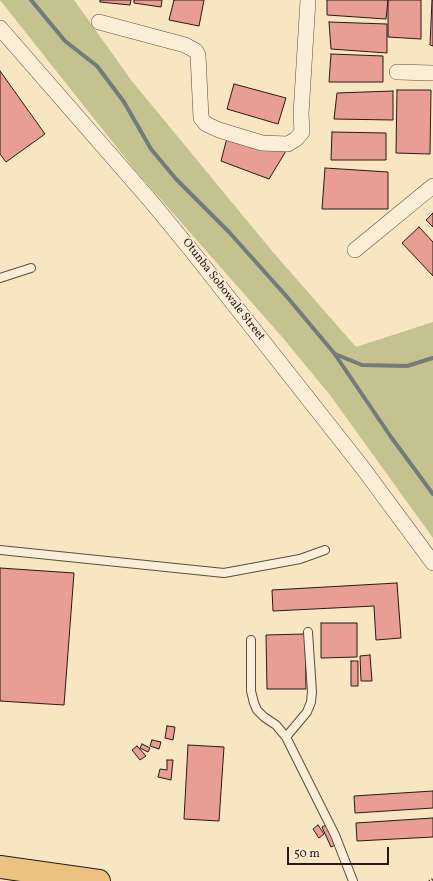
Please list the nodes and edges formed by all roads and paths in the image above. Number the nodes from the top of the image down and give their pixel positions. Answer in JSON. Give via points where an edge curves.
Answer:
{"nodes":[{"id":1,"x":308,"y":0,"type":"edge"},
{"id":2,"x":99,"y":22,"type":"dead end"},
{"id":3,"x":0,"y":28,"type":"edge"},
{"id":4,"x":397,"y":72,"type":"dead end"},
{"id":5,"x":433,"y":73,"type":"edge"},
{"id":6,"x":433,"y":186,"type":"edge"},
{"id":7,"x":355,"y":250,"type":"dead end"},
{"id":8,"x":31,"y":268,"type":"dead end"},
{"id":9,"x":0,"y":278,"type":"edge"},
{"id":10,"x":0,"y":550,"type":"edge"},
{"id":11,"x":325,"y":550,"type":"dead end"},
{"id":12,"x":433,"y":562,"type":"edge"},
{"id":13,"x":308,"y":632,"type":"dead end"},
{"id":14,"x":251,"y":640,"type":"dead end"},
{"id":15,"x":286,"y":737,"type":"junction"},
{"id":16,"x":0,"y":867,"type":"edge"},
{"id":17,"x":433,"y":879,"type":"edge"},
{"id":18,"x":99,"y":881,"type":"edge"},
{"id":19,"x":353,"y":881,"type":"edge"},
{"id":20,"x":429,"y":881,"type":"edge"}],
"edges":[{"from":1,"to":2,"type":"street","via":[[302,132],[288,144],[262,143],[206,124],[201,118],[196,51],[185,45]]},
{"from":3,"to":12,"type":"street","name":"Otunba Sobowale Street","via":[[191,250],[362,467]]},
{"from":4,"to":5,"type":"street"},
{"from":6,"to":7,"type":"street"},
{"from":8,"to":9,"type":"lane"},
{"from":10,"to":11,"type":"lane","via":[[224,573],[300,559]]},
{"from":13,"to":15,"type":"lane","via":[[311,702],[307,712]]},
{"from":14,"to":15,"type":"lane","via":[[251,691],[254,703],[257,710]]},
{"from":15,"to":19,"type":"lane","via":[[335,835]]},
{"from":16,"to":18,"type":"main road"},
{"from":17,"to":20,"type":"path"}]}
